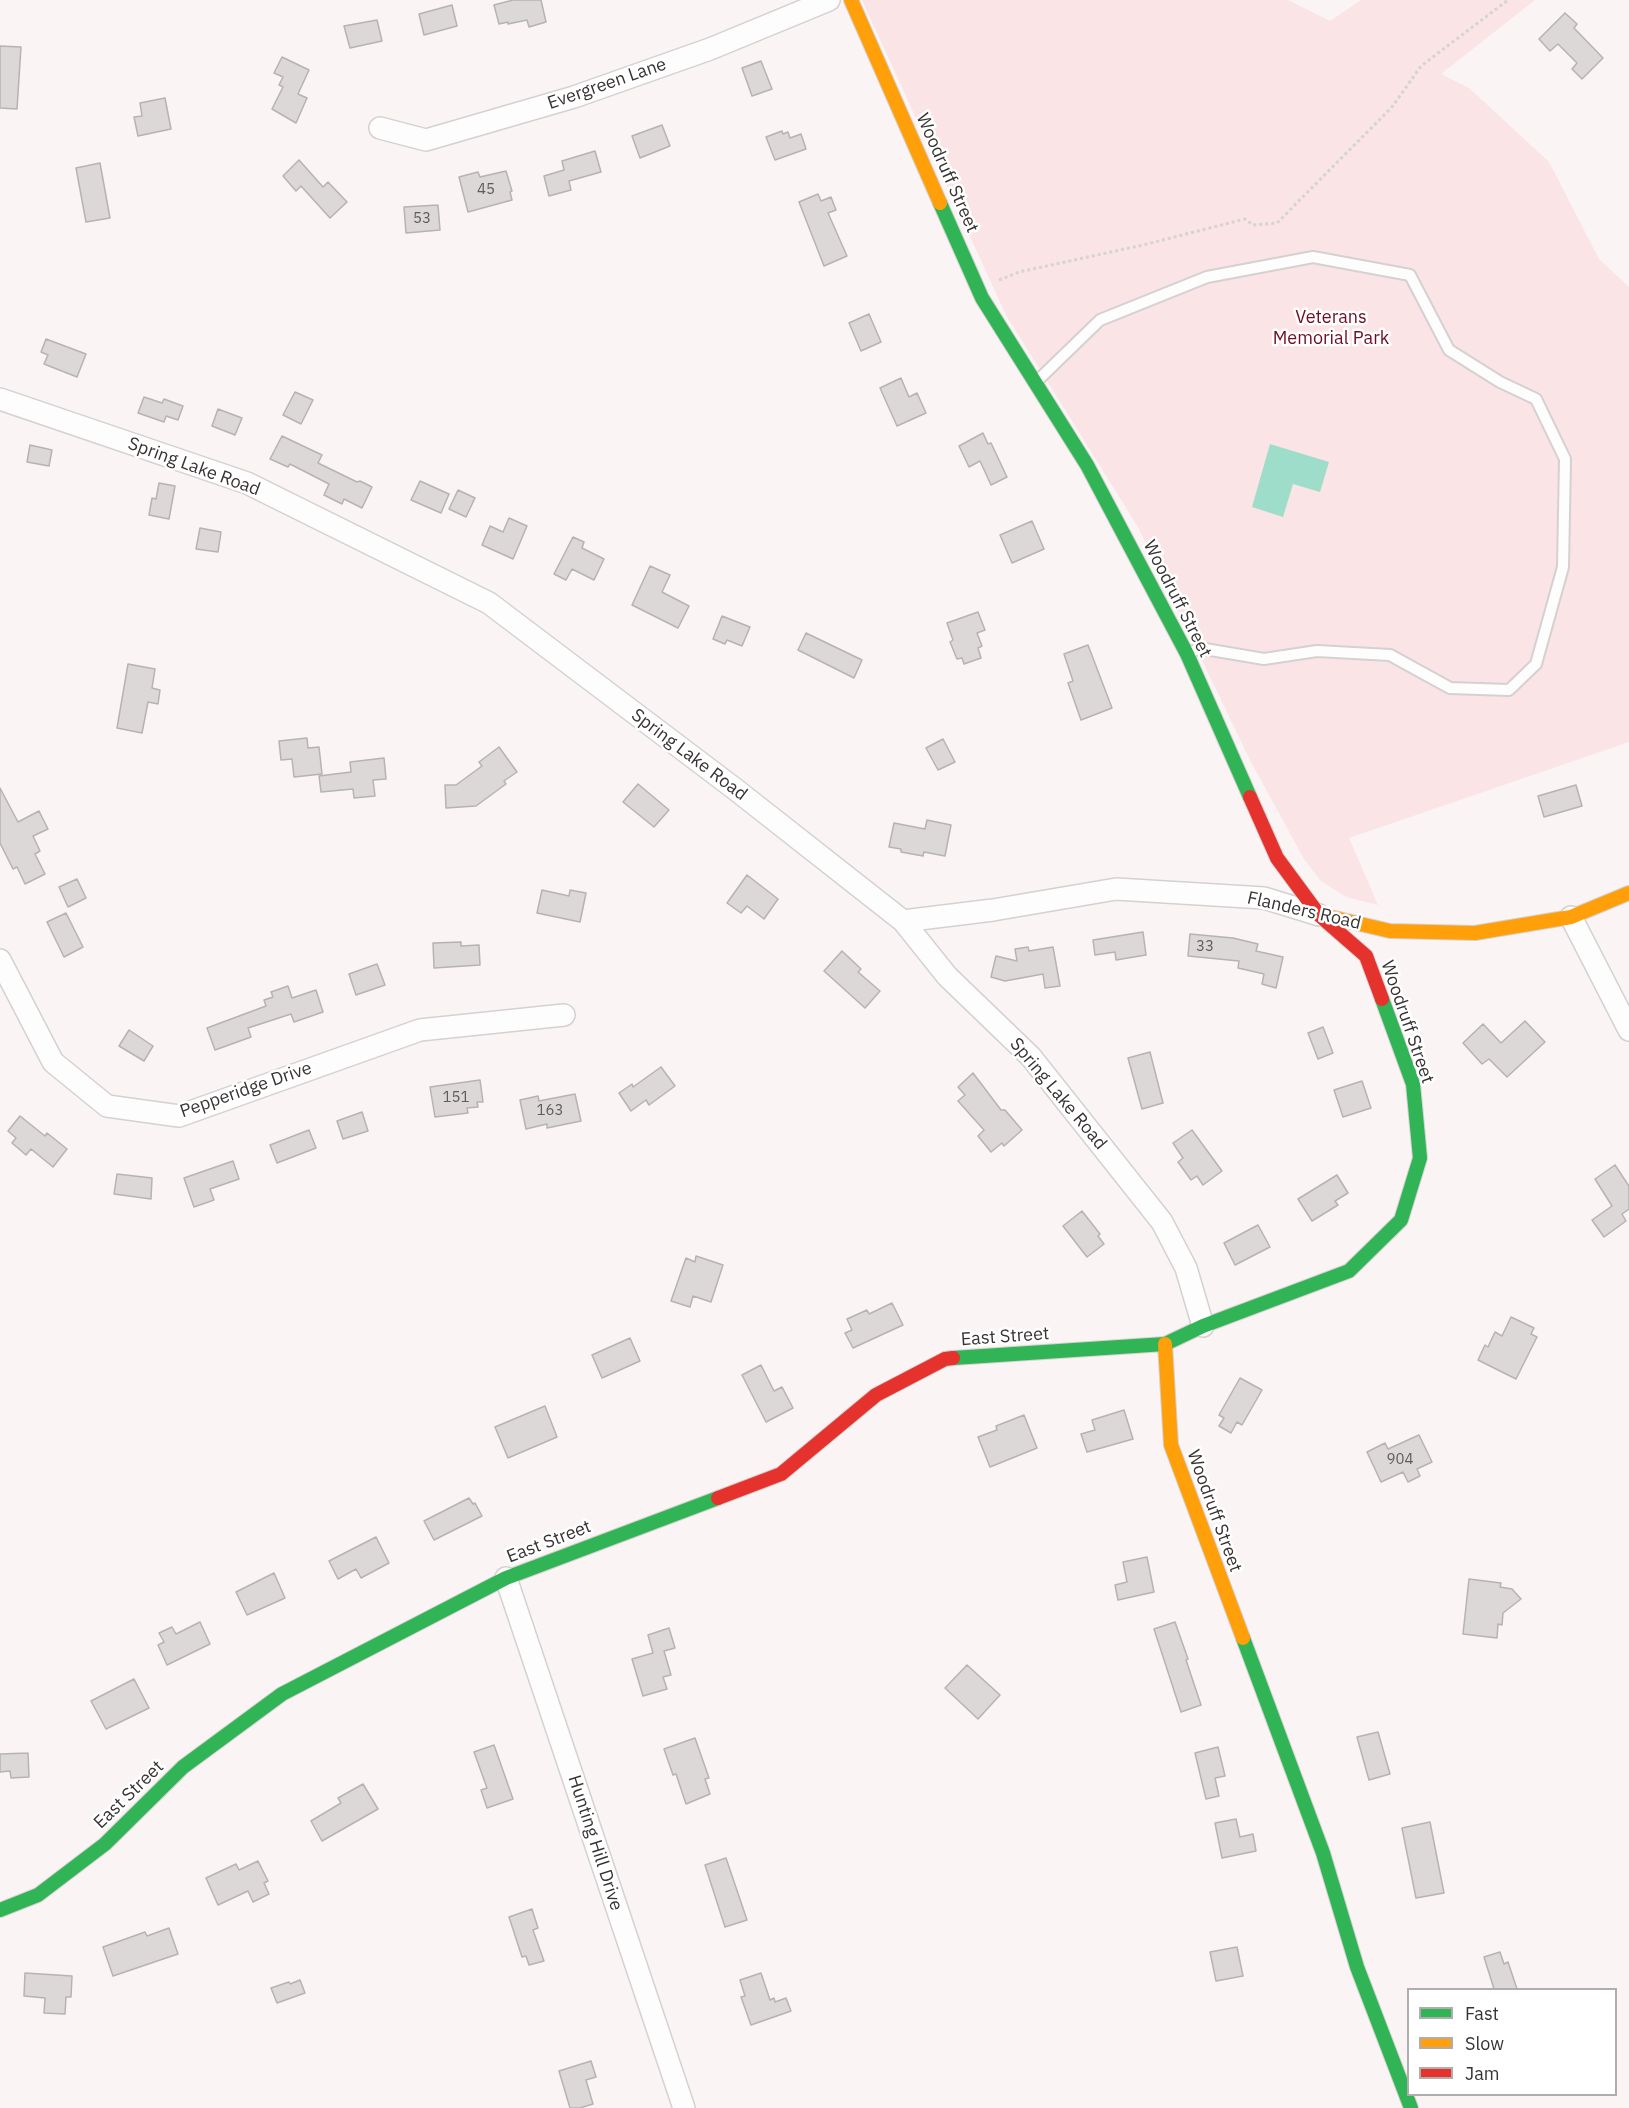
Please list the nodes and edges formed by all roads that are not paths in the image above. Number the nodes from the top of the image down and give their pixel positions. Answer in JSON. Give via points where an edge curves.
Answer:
{"nodes":[{"id":1,"x":829,"y":0,"type":"edge"},
{"id":2,"x":851,"y":0,"type":"edge"},
{"id":3,"x":380,"y":128,"type":"dead end"},
{"id":4,"x":1035,"y":382,"type":"junction"},
{"id":5,"x":0,"y":399,"type":"edge"},
{"id":6,"x":1186,"y":654,"type":"junction"},
{"id":7,"x":1629,"y":893,"type":"edge"},
{"id":8,"x":1319,"y":915,"type":"junction"},
{"id":9,"x":1571,"y":917,"type":"junction"},
{"id":10,"x":903,"y":921,"type":"junction"},
{"id":11,"x":0,"y":960,"type":"edge"},
{"id":12,"x":564,"y":1015,"type":"dead end"},
{"id":13,"x":1629,"y":1030,"type":"edge"},
{"id":14,"x":1203,"y":1326,"type":"junction"},
{"id":15,"x":1165,"y":1344,"type":"junction"},
{"id":16,"x":506,"y":1578,"type":"junction"},
{"id":17,"x":0,"y":1910,"type":"edge"},
{"id":18,"x":684,"y":2108,"type":"edge"},
{"id":19,"x":1411,"y":2108,"type":"edge"}],
"edges":[{"from":1,"to":3,"type":"street","name":"Evergreen Lane","via":[[711,49],[584,94],[426,140]]},
{"from":2,"to":4,"type":"street","name":"Woodruff Street","via":[[978,288]]},
{"from":4,"to":6,"type":"street","name":"Woodruff Street","via":[[1087,465]]},
{"from":4,"to":6,"type":"lane","via":[[1100,320],[1207,277],[1313,257],[1410,275],[1449,350],[1536,399],[1564,459],[1563,567],[1536,664],[1509,690],[1450,688],[1390,655],[1317,651],[1264,658],[1199,648]]},
{"from":5,"to":10,"type":"street","name":"Spring Lake Road","via":[[247,483],[489,603]]},
{"from":6,"to":8,"type":"street","name":"Woodruff Street","via":[[1277,858]]},
{"from":7,"to":9,"type":"street","name":"Flanders Road"},
{"from":8,"to":9,"type":"street","name":"Flanders Road","via":[[1390,931],[1475,933]]},
{"from":8,"to":10,"type":"street","name":"Flanders Road","via":[[1264,898],[1116,888]]},
{"from":8,"to":14,"type":"street","name":"Woodruff Street","via":[[1366,957],[1413,1084],[1420,1158],[1401,1220],[1349,1271]]},
{"from":9,"to":13,"type":"street"},
{"from":10,"to":14,"type":"street","name":"Spring Lake Road","via":[[946,976],[1031,1057],[1162,1222],[1186,1268]]},
{"from":11,"to":12,"type":"street","name":"Pepperidge Drive","via":[[53,1062],[106,1106],[178,1116],[420,1030]]},
{"from":14,"to":15,"type":"street","name":"Woodruff Street"},
{"from":15,"to":16,"type":"street","name":"East Street","via":[[945,1359],[876,1395],[781,1473]]},
{"from":15,"to":19,"type":"street","name":"Woodruff Street","via":[[1170,1445],[1323,1853],[1357,1967]]},
{"from":16,"to":17,"type":"street","name":"East Street","via":[[282,1694],[183,1767],[89,1857],[38,1895]]},
{"from":16,"to":18,"type":"street","name":"Hunting Hill Drive"}]}
